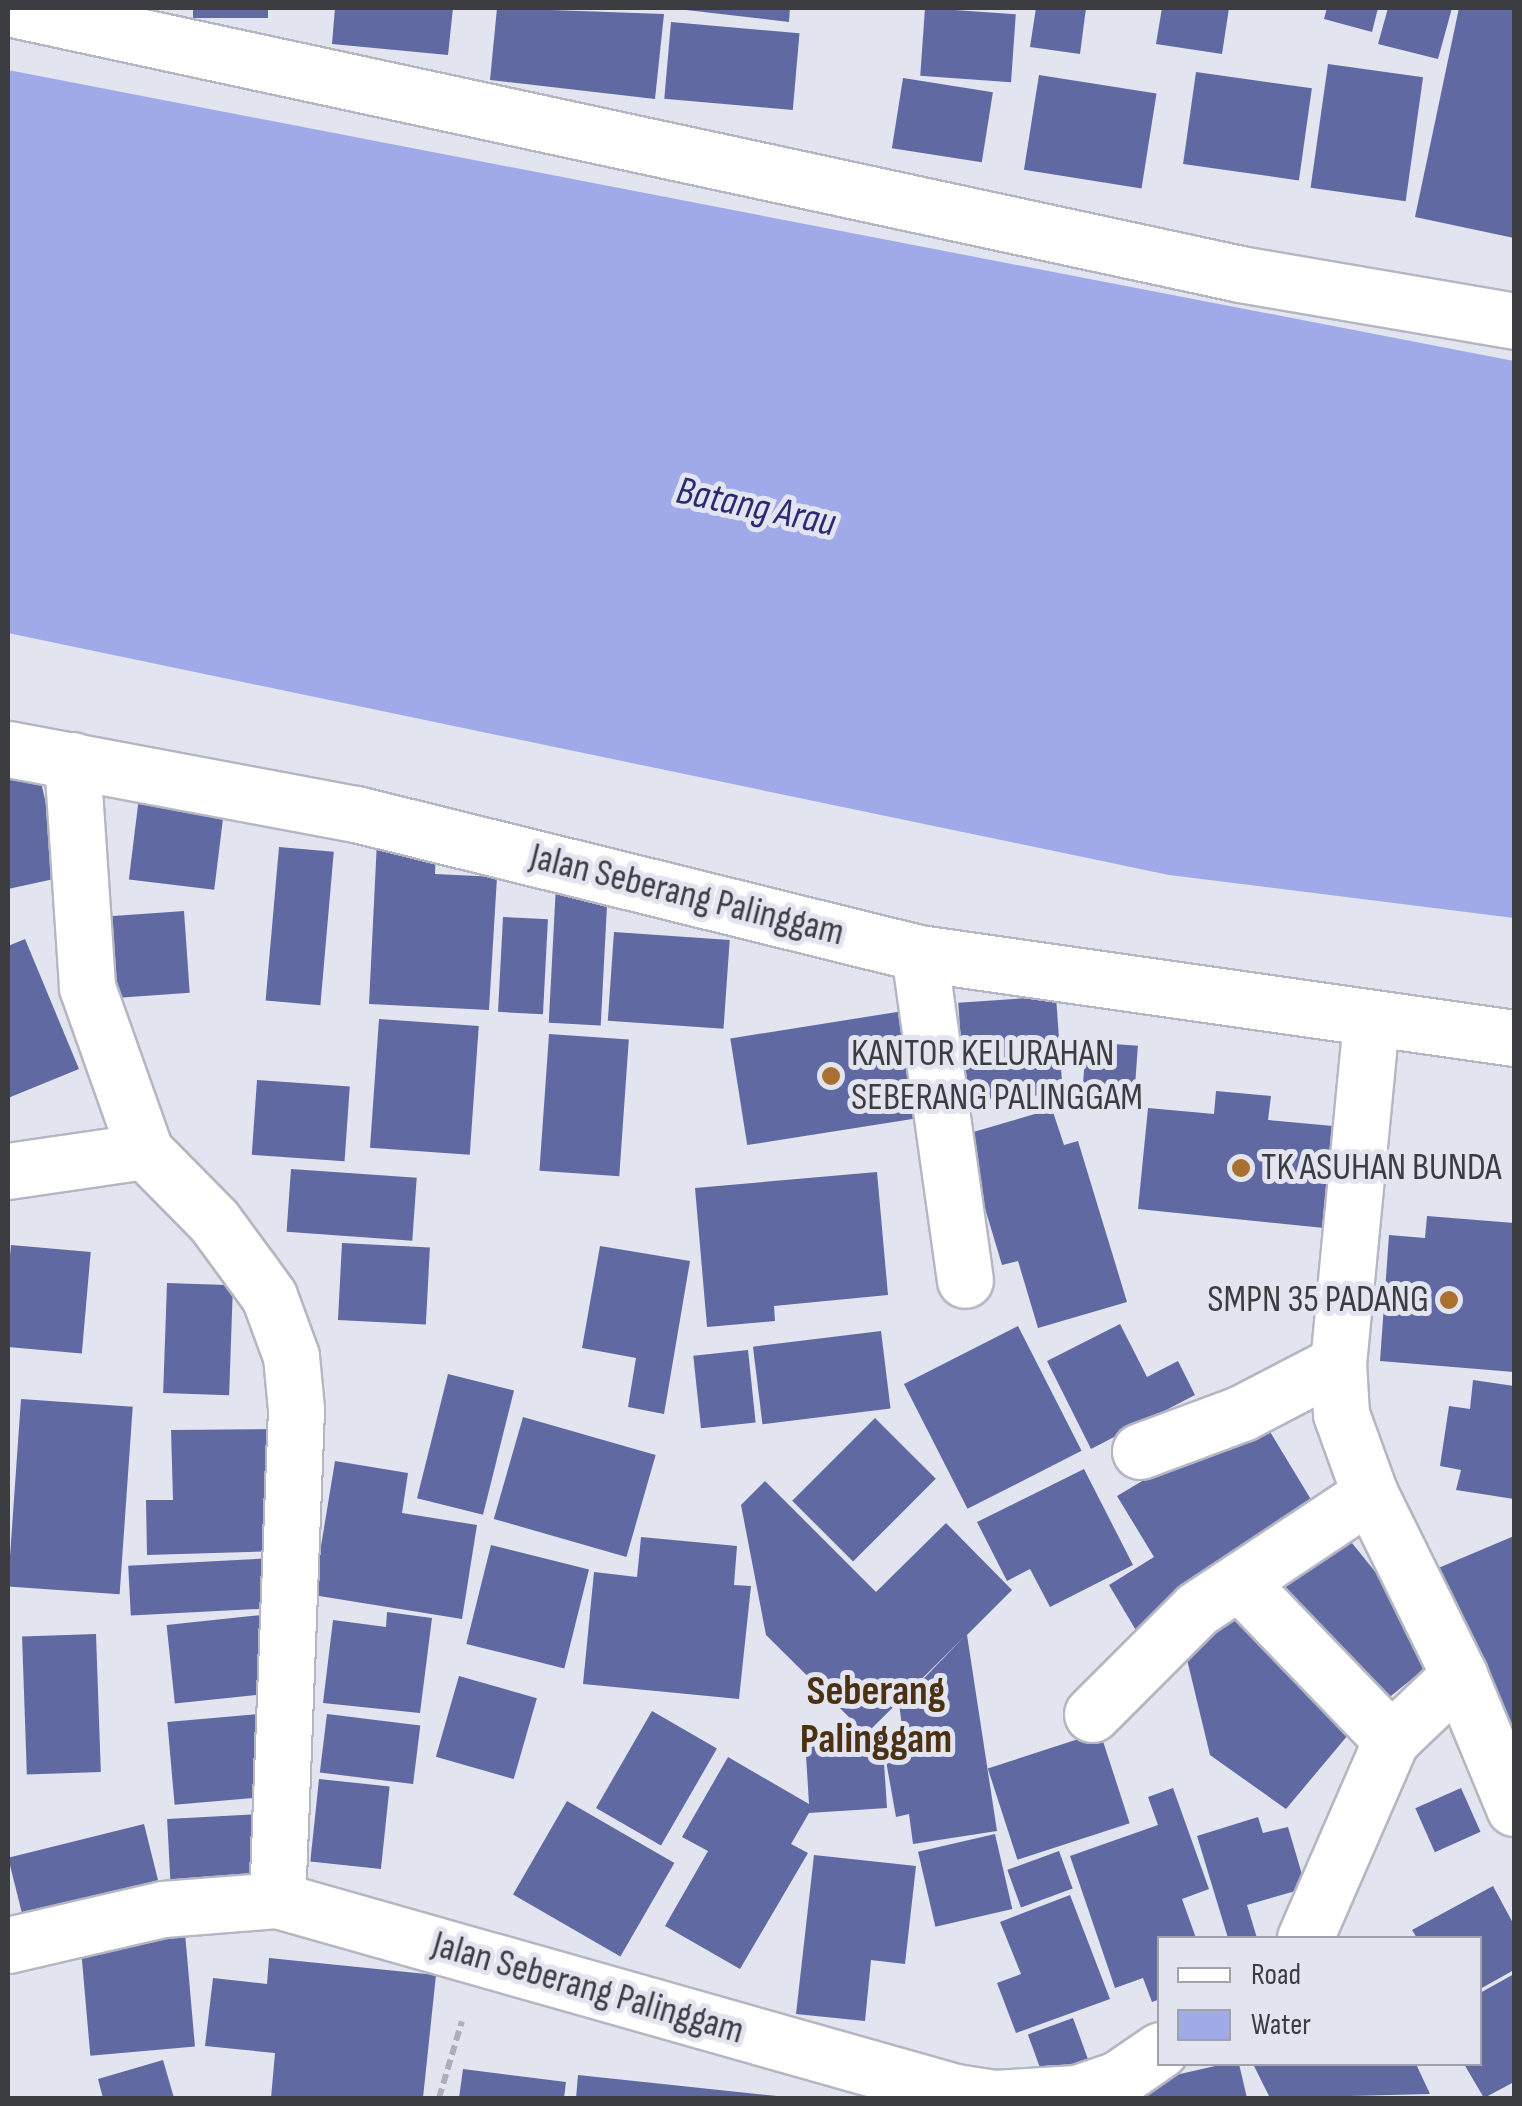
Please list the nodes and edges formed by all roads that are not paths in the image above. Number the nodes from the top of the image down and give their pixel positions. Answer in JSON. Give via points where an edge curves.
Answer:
{"nodes":[{"id":1,"x":8,"y":8,"type":"edge"},
{"id":2,"x":1514,"y":321,"type":"edge"},
{"id":3,"x":8,"y":750,"type":"edge"},
{"id":4,"x":72,"y":760,"type":"junction"},
{"id":5,"x":919,"y":953,"type":"junction"},
{"id":6,"x":1371,"y":1021,"type":"junction"},
{"id":7,"x":1514,"y":1038,"type":"edge"},
{"id":8,"x":145,"y":1152,"type":"junction"},
{"id":9,"x":8,"y":1171,"type":"edge"},
{"id":10,"x":965,"y":1280,"type":"dead end"},
{"id":11,"x":1338,"y":1362,"type":"junction"},
{"id":12,"x":1140,"y":1450,"type":"dead end"},
{"id":13,"x":1370,"y":1494,"type":"junction"},
{"id":14,"x":1239,"y":1582,"type":"junction"},
{"id":15,"x":1458,"y":1675,"type":"junction"},
{"id":16,"x":1092,"y":1714,"type":"dead end"},
{"id":17,"x":1391,"y":1740,"type":"junction"},
{"id":18,"x":1514,"y":1808,"type":"edge"},
{"id":19,"x":277,"y":1900,"type":"junction"},
{"id":20,"x":1306,"y":1936,"type":"edge"},
{"id":21,"x":8,"y":1945,"type":"edge"},
{"id":22,"x":1133,"y":2076,"type":"edge"}],
"edges":[{"from":1,"to":2,"type":"street","via":[[1240,274]]},
{"from":3,"to":4,"type":"street","name":"Jalan Seberang Palinggam"},
{"from":4,"to":5,"type":"street","name":"Jalan Seberang Palinggam","via":[[356,814]]},
{"from":4,"to":8,"type":"street","via":[[87,986]]},
{"from":5,"to":6,"type":"street","name":"Jalan Seberang Palinggam"},
{"from":5,"to":10,"type":"street"},
{"from":6,"to":7,"type":"street","name":"Jalan Seberang Palinggam"},
{"from":6,"to":11,"type":"street"},
{"from":8,"to":9,"type":"street"},
{"from":8,"to":19,"type":"street","via":[[214,1220],[268,1296],[292,1356],[296,1410]]},
{"from":11,"to":12,"type":"street","via":[[1242,1414]]},
{"from":11,"to":13,"type":"street","via":[[1341,1414]]},
{"from":13,"to":14,"type":"street"},
{"from":13,"to":15,"type":"street"},
{"from":14,"to":16,"type":"street","via":[[1166,1634]]},
{"from":14,"to":17,"type":"street"},
{"from":15,"to":17,"type":"street"},
{"from":15,"to":18,"type":"street"},
{"from":17,"to":20,"type":"street"},
{"from":19,"to":21,"type":"street","name":"Jalan Seberang Palinggam","via":[[162,1909]]},
{"from":19,"to":22,"type":"street","name":"Jalan Seberang Palinggam","via":[[955,2092],[995,2098],[1063,2094]]}]}
